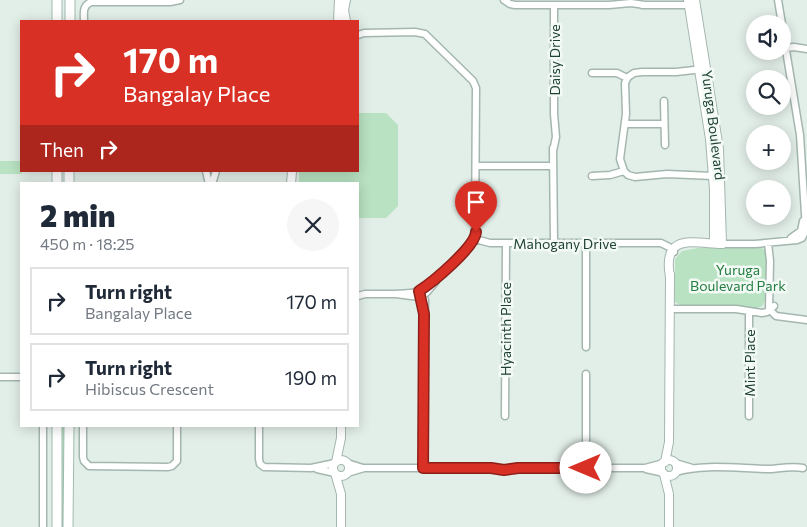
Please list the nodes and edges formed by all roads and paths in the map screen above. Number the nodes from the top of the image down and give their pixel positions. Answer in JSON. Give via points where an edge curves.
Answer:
{"nodes":[{"id":1,"x":57,"y":0,"type":"edge"},
{"id":2,"x":70,"y":0,"type":"edge"},
{"id":3,"x":180,"y":0,"type":"edge"},
{"id":4,"x":339,"y":0,"type":"edge"},
{"id":5,"x":346,"y":0,"type":"edge"},
{"id":6,"x":504,"y":0,"type":"edge"},
{"id":7,"x":778,"y":0,"type":"edge"},
{"id":8,"x":126,"y":1,"type":"edge"},
{"id":9,"x":597,"y":2,"type":"edge"},
{"id":10,"x":692,"y":2,"type":"edge"},
{"id":11,"x":554,"y":5,"type":"junction"},
{"id":12,"x":780,"y":15,"type":"edge"},
{"id":13,"x":57,"y":20,"type":"edge"},
{"id":14,"x":70,"y":20,"type":"edge"},
{"id":15,"x":84,"y":20,"type":"edge"},
{"id":16,"x":338,"y":20,"type":"edge"},
{"id":17,"x":346,"y":20,"type":"edge"},
{"id":18,"x":360,"y":32,"type":"edge"},
{"id":19,"x":791,"y":47,"type":"edge"},
{"id":20,"x":807,"y":49,"type":"edge"},
{"id":21,"x":788,"y":60,"type":"edge"},
{"id":22,"x":703,"y":69,"type":"junction"},
{"id":23,"x":592,"y":73,"type":"dead end"},
{"id":24,"x":627,"y":78,"type":"junction"},
{"id":25,"x":664,"y":101,"type":"dead end"},
{"id":26,"x":625,"y":124,"type":"junction"},
{"id":27,"x":664,"y":124,"type":"junction"},
{"id":28,"x":804,"y":135,"type":"edge"},
{"id":29,"x":665,"y":145,"type":"dead end"},
{"id":30,"x":476,"y":166,"type":"junction"},
{"id":31,"x":553,"y":166,"type":"junction"},
{"id":32,"x":624,"y":171,"type":"junction"},
{"id":33,"x":592,"y":176,"type":"dead end"},
{"id":34,"x":713,"y":176,"type":"junction"},
{"id":35,"x":804,"y":232,"type":"edge"},
{"id":36,"x":475,"y":239,"type":"junction"},
{"id":37,"x":506,"y":243,"type":"junction"},
{"id":38,"x":554,"y":243,"type":"junction"},
{"id":39,"x":586,"y":243,"type":"junction"},
{"id":40,"x":768,"y":243,"type":"junction"},
{"id":41,"x":718,"y":244,"type":"junction"},
{"id":42,"x":673,"y":251,"type":"junction"},
{"id":43,"x":359,"y":294,"type":"edge"},
{"id":44,"x":421,"y":294,"type":"junction"},
{"id":45,"x":771,"y":308,"type":"junction"},
{"id":46,"x":670,"y":309,"type":"junction"},
{"id":47,"x":751,"y":311,"type":"junction"},
{"id":48,"x":807,"y":320,"type":"edge"},
{"id":49,"x":586,"y":347,"type":"dead end"},
{"id":50,"x":586,"y":374,"type":"dead end"},
{"id":51,"x":0,"y":377,"type":"edge"},
{"id":52,"x":20,"y":378,"type":"edge"},
{"id":53,"x":505,"y":416,"type":"dead end"},
{"id":54,"x":748,"y":416,"type":"dead end"},
{"id":55,"x":43,"y":427,"type":"edge"},
{"id":56,"x":57,"y":427,"type":"edge"},
{"id":57,"x":69,"y":427,"type":"edge"},
{"id":58,"x":83,"y":427,"type":"edge"},
{"id":59,"x":177,"y":427,"type":"edge"},
{"id":60,"x":259,"y":427,"type":"edge"},
{"id":61,"x":341,"y":427,"type":"edge"},
{"id":62,"x":341,"y":438,"type":"junction"},
{"id":63,"x":669,"y":442,"type":"junction"},
{"id":64,"x":336,"y":462,"type":"junction"},
{"id":65,"x":346,"y":462,"type":"junction"},
{"id":66,"x":664,"y":462,"type":"junction"},
{"id":67,"x":675,"y":463,"type":"junction"},
{"id":68,"x":311,"y":468,"type":"junction"},
{"id":69,"x":364,"y":468,"type":"junction"},
{"id":70,"x":423,"y":468,"type":"junction"},
{"id":71,"x":586,"y":468,"type":"junction"},
{"id":72,"x":645,"y":468,"type":"junction"},
{"id":73,"x":693,"y":468,"type":"junction"},
{"id":74,"x":805,"y":468,"type":"edge"},
{"id":75,"x":335,"y":473,"type":"junction"},
{"id":76,"x":347,"y":473,"type":"junction"},
{"id":77,"x":676,"y":473,"type":"junction"},
{"id":78,"x":664,"y":474,"type":"junction"},
{"id":79,"x":341,"y":494,"type":"junction"},
{"id":80,"x":670,"y":494,"type":"junction"},
{"id":81,"x":43,"y":527,"type":"edge"},
{"id":82,"x":57,"y":527,"type":"edge"},
{"id":83,"x":68,"y":527,"type":"edge"},
{"id":84,"x":341,"y":527,"type":"edge"},
{"id":85,"x":669,"y":527,"type":"edge"}],
"edges":[{"from":1,"to":13,"type":"main road"},
{"from":2,"to":14,"type":"main road"},
{"from":3,"to":8,"type":"street"},
{"from":4,"to":16,"type":"street"},
{"from":5,"to":17,"type":"street"},
{"from":6,"to":11,"type":"street","via":[[514,5]]},
{"from":7,"to":12,"type":"street"},
{"from":8,"to":15,"type":"street","via":[[89,3],[84,9]]},
{"from":9,"to":10,"type":"street","via":[[609,5]]},
{"from":9,"to":11,"type":"street"},
{"from":10,"to":22,"type":"street","name":"Yuruga Boulevard"},
{"from":11,"to":31,"type":"street","name":"Daisy Drive"},
{"from":18,"to":30,"type":"street","via":[[424,34],[473,81],[476,93]]},
{"from":19,"to":20,"type":"street"},
{"from":21,"to":28,"type":"street"},
{"from":22,"to":24,"type":"street","via":[[642,72]]},
{"from":22,"to":34,"type":"street","name":"Yuruga Boulevard"},
{"from":22,"to":41,"type":"street","name":"Yuruga Boulevard","via":[[720,164]]},
{"from":23,"to":24,"type":"street","via":[[617,73]]},
{"from":24,"to":26,"type":"street"},
{"from":25,"to":27,"type":"street"},
{"from":26,"to":27,"type":"street"},
{"from":26,"to":32,"type":"street","via":[[620,156]]},
{"from":27,"to":29,"type":"street"},
{"from":28,"to":35,"type":"street"},
{"from":30,"to":31,"type":"street"},
{"from":30,"to":36,"type":"street"},
{"from":31,"to":38,"type":"street","name":"Daisy Drive"},
{"from":32,"to":33,"type":"street"},
{"from":32,"to":34,"type":"street","via":[[635,177],[667,174]]},
{"from":34,"to":41,"type":"street","name":"Yuruga Boulevard"},
{"from":35,"to":40,"type":"street","via":[[800,239]]},
{"from":36,"to":37,"type":"street","name":"Mahogany Drive","via":[[486,243]]},
{"from":36,"to":44,"type":"street"},
{"from":37,"to":38,"type":"street","name":"Mahogany Drive"},
{"from":37,"to":53,"type":"street","name":"Hyacinth Place"},
{"from":38,"to":39,"type":"street","name":"Mahogany Drive"},
{"from":39,"to":42,"type":"street","name":"Mahogany Drive","via":[[655,244]]},
{"from":39,"to":49,"type":"street"},
{"from":40,"to":41,"type":"street"},
{"from":40,"to":45,"type":"street"},
{"from":41,"to":42,"type":"street","via":[[683,243]]},
{"from":42,"to":46,"type":"street","via":[[668,261]]},
{"from":43,"to":44,"type":"street"},
{"from":44,"to":70,"type":"street","via":[[424,314]]},
{"from":45,"to":47,"type":"street"},
{"from":45,"to":48,"type":"street","via":[[787,317]]},
{"from":46,"to":47,"type":"street"},
{"from":46,"to":63,"type":"street"},
{"from":47,"to":54,"type":"street","name":"Mint Place"},
{"from":50,"to":71,"type":"street"},
{"from":51,"to":52,"type":"street"},
{"from":55,"to":81,"type":"street"},
{"from":56,"to":82,"type":"main road"},
{"from":57,"to":83,"type":"main road"},
{"from":58,"to":59,"type":"street","via":[[83,457],[92,467],[172,466],[178,455]]},
{"from":60,"to":68,"type":"street","via":[[260,464],[264,467]]},
{"from":61,"to":62,"type":"street"},
{"from":62,"to":64,"type":"street"},
{"from":62,"to":65,"type":"street"},
{"from":63,"to":66,"type":"street"},
{"from":63,"to":67,"type":"street"},
{"from":64,"to":65,"type":"street"},
{"from":64,"to":68,"type":"street"},
{"from":64,"to":75,"type":"street"},
{"from":65,"to":69,"type":"street"},
{"from":65,"to":76,"type":"street"},
{"from":66,"to":67,"type":"street","via":[[670,460]]},
{"from":66,"to":72,"type":"street"},
{"from":66,"to":78,"type":"street"},
{"from":67,"to":73,"type":"street"},
{"from":67,"to":77,"type":"street"},
{"from":68,"to":75,"type":"street"},
{"from":69,"to":70,"type":"street"},
{"from":69,"to":76,"type":"street"},
{"from":70,"to":71,"type":"street"},
{"from":71,"to":72,"type":"street"},
{"from":72,"to":78,"type":"street"},
{"from":73,"to":74,"type":"street"},
{"from":73,"to":77,"type":"street"},
{"from":75,"to":76,"type":"street","via":[[342,476]]},
{"from":75,"to":79,"type":"street"},
{"from":76,"to":79,"type":"street"},
{"from":77,"to":78,"type":"street","via":[[671,476]]},
{"from":77,"to":80,"type":"street"},
{"from":78,"to":80,"type":"street"},
{"from":79,"to":84,"type":"street"},
{"from":80,"to":85,"type":"street"}]}
